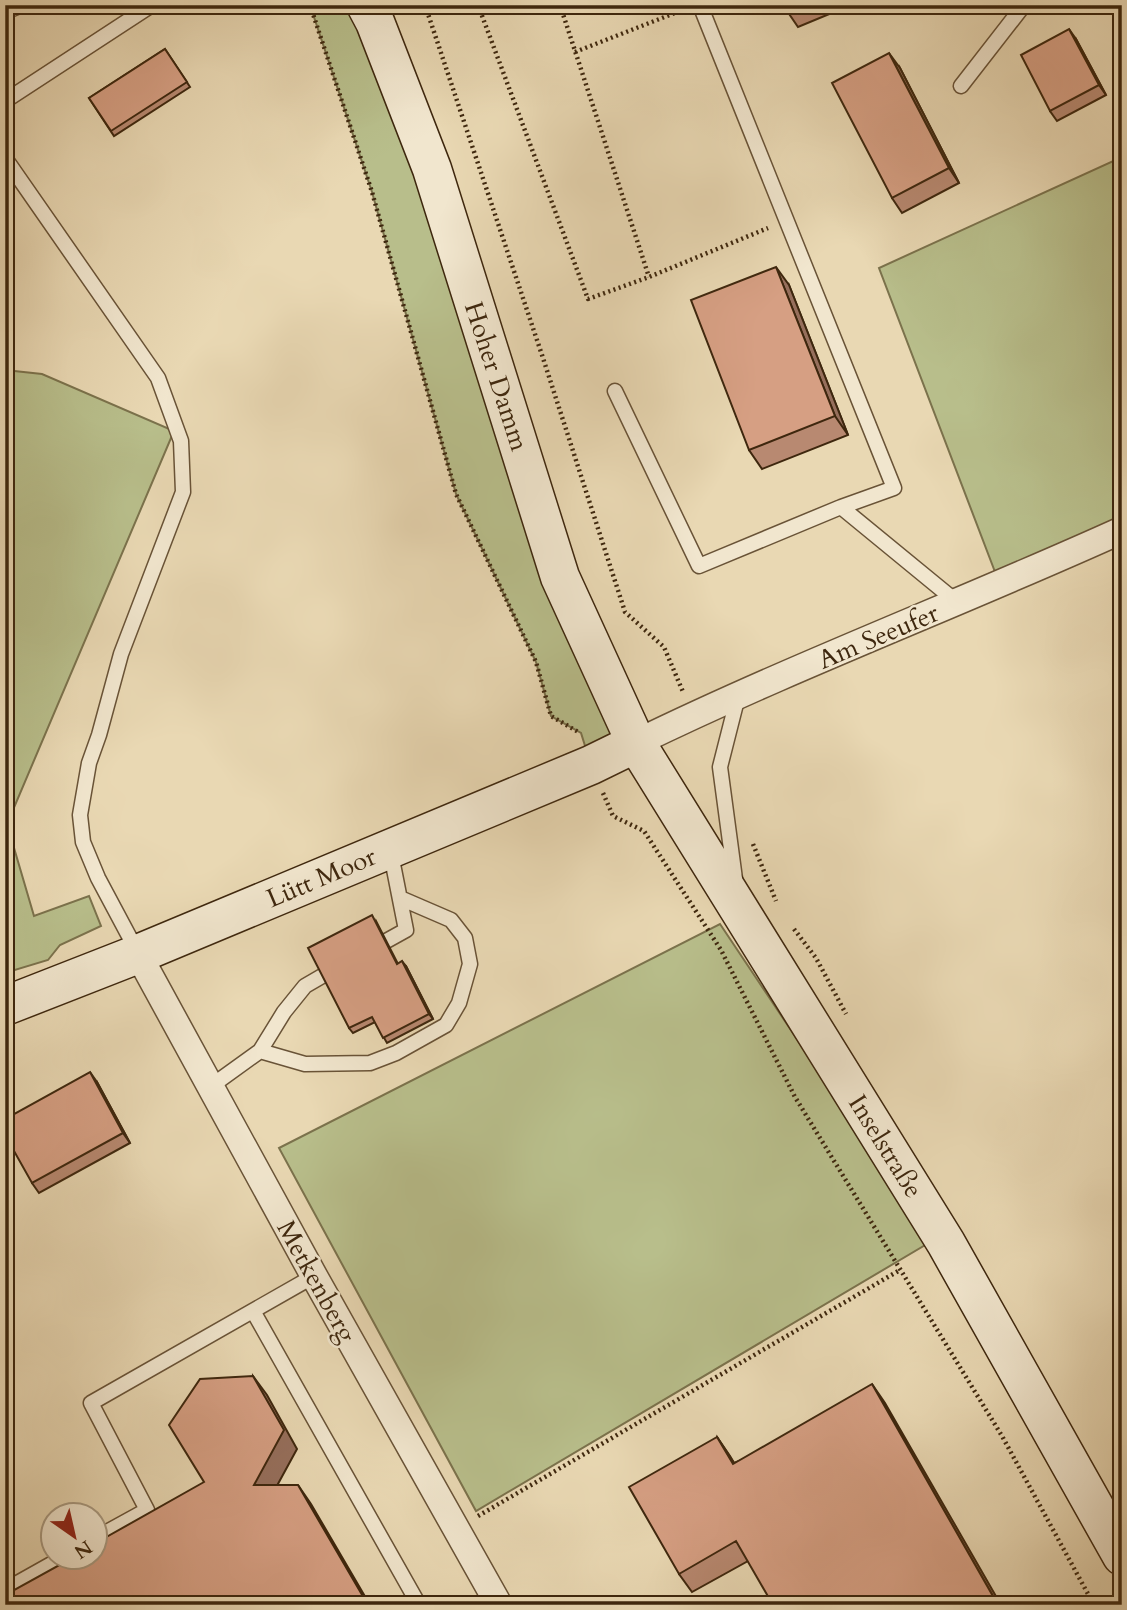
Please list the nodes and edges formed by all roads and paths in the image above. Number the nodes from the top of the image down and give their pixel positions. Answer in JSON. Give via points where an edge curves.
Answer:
{"nodes":[{"id":1,"x":22,"y":5,"type":"edge"},
{"id":2,"x":152,"y":5,"type":"edge"},
{"id":3,"x":310,"y":5,"type":"edge"},
{"id":4,"x":366,"y":5,"type":"edge"},
{"id":5,"x":425,"y":5,"type":"edge"},
{"id":6,"x":478,"y":5,"type":"edge"},
{"id":7,"x":561,"y":5,"type":"edge"},
{"id":8,"x":700,"y":5,"type":"edge"},
{"id":9,"x":1024,"y":5,"type":"edge"},
{"id":10,"x":682,"y":10,"type":"dead end"},
{"id":11,"x":5,"y":12,"type":"edge"},
{"id":12,"x":575,"y":52,"type":"junction"},
{"id":13,"x":961,"y":86,"type":"dead end"},
{"id":14,"x":5,"y":101,"type":"edge"},
{"id":15,"x":5,"y":158,"type":"edge"},
{"id":16,"x":788,"y":220,"type":"junction"},
{"id":17,"x":649,"y":277,"type":"junction"},
{"id":18,"x":615,"y":391,"type":"dead end"},
{"id":19,"x":841,"y":507,"type":"junction"},
{"id":20,"x":1122,"y":530,"type":"edge"},
{"id":21,"x":958,"y":603,"type":"junction"},
{"id":22,"x":738,"y":696,"type":"junction"},
{"id":23,"x":692,"y":716,"type":"junction"},
{"id":24,"x":636,"y":744,"type":"junction"},
{"id":25,"x":591,"y":765,"type":"junction"},
{"id":26,"x":390,"y":848,"type":"junction"},
{"id":27,"x":400,"y":898,"type":"junction"},
{"id":28,"x":740,"y":912,"type":"junction"},
{"id":29,"x":138,"y":954,"type":"junction"},
{"id":30,"x":5,"y":1006,"type":"edge"},
{"id":31,"x":260,"y":1051,"type":"junction"},
{"id":32,"x":210,"y":1087,"type":"junction"},
{"id":33,"x":900,"y":1270,"type":"junction"},
{"id":34,"x":314,"y":1276,"type":"junction"},
{"id":35,"x":253,"y":1311,"type":"junction"},
{"id":36,"x":456,"y":1529,"type":"junction"},
{"id":37,"x":108,"y":1531,"type":"edge"},
{"id":38,"x":1122,"y":1556,"type":"edge"},
{"id":39,"x":38,"y":1571,"type":"edge"},
{"id":40,"x":5,"y":1590,"type":"edge"},
{"id":41,"x":419,"y":1605,"type":"edge"},
{"id":42,"x":499,"y":1605,"type":"edge"},
{"id":43,"x":1094,"y":1605,"type":"edge"}],
"edges":[{"from":1,"to":11,"type":"lane"},
{"from":2,"to":14,"type":"lane"},
{"from":3,"to":25,"type":"path","via":[[372,192],[456,494],[536,662],[551,716],[581,733]]},
{"from":4,"to":24,"type":"main road","name":"Hoher Damm","via":[[432,170],[560,577]]},
{"from":5,"to":23,"type":"path","via":[[625,612],[664,646]]},
{"from":6,"to":17,"type":"path","via":[[588,299]]},
{"from":7,"to":12,"type":"path"},
{"from":8,"to":16,"type":"lane"},
{"from":9,"to":13,"type":"lane"},
{"from":10,"to":12,"type":"path"},
{"from":12,"to":17,"type":"path"},
{"from":15,"to":29,"type":"lane","via":[[158,378],[181,441],[183,492],[121,654],[89,763],[80,816],[83,842],[98,878]]},
{"from":16,"to":17,"type":"path"},
{"from":16,"to":19,"type":"lane","via":[[894,488]]},
{"from":18,"to":19,"type":"lane","via":[[699,566]]},
{"from":19,"to":21,"type":"lane"},
{"from":20,"to":21,"type":"street","name":"Am Seeufer"},
{"from":21,"to":22,"type":"street","name":"Am Seeufer"},
{"from":22,"to":23,"type":"street","name":"Am Seeufer"},
{"from":22,"to":28,"type":"lane","via":[[720,767]]},
{"from":23,"to":24,"type":"street","name":"Am Seeufer"},
{"from":24,"to":25,"type":"main road","name":"Lütt Moor"},
{"from":24,"to":28,"type":"main road","name":"Inselstraße"},
{"from":25,"to":26,"type":"main road","name":"Lütt Moor"},
{"from":25,"to":33,"type":"path","via":[[613,816],[644,831],[721,950],[794,1097]]},
{"from":26,"to":27,"type":"lane"},
{"from":26,"to":29,"type":"main road","name":"Lütt Moor"},
{"from":27,"to":31,"type":"lane","via":[[406,930],[304,986]]},
{"from":27,"to":31,"type":"lane","via":[[451,920],[465,938],[470,964],[459,1003],[446,1026],[370,1063],[305,1064]]},
{"from":28,"to":38,"type":"main road","name":"Inselstraße","via":[[946,1243]]},
{"from":29,"to":30,"type":"main road","name":"Lütt Moor"},
{"from":29,"to":32,"type":"street","name":"Metkenberg"},
{"from":31,"to":32,"type":"lane"},
{"from":32,"to":34,"type":"street","name":"Metkenberg"},
{"from":33,"to":36,"type":"path"},
{"from":33,"to":43,"type":"path","via":[[1002,1436]]},
{"from":34,"to":35,"type":"lane"},
{"from":34,"to":36,"type":"street","name":"Metkenberg"},
{"from":35,"to":37,"type":"lane","via":[[91,1403],[146,1510]]},
{"from":35,"to":41,"type":"lane"},
{"from":36,"to":42,"type":"street","name":"Metkenberg"},
{"from":39,"to":40,"type":"lane"}]}
